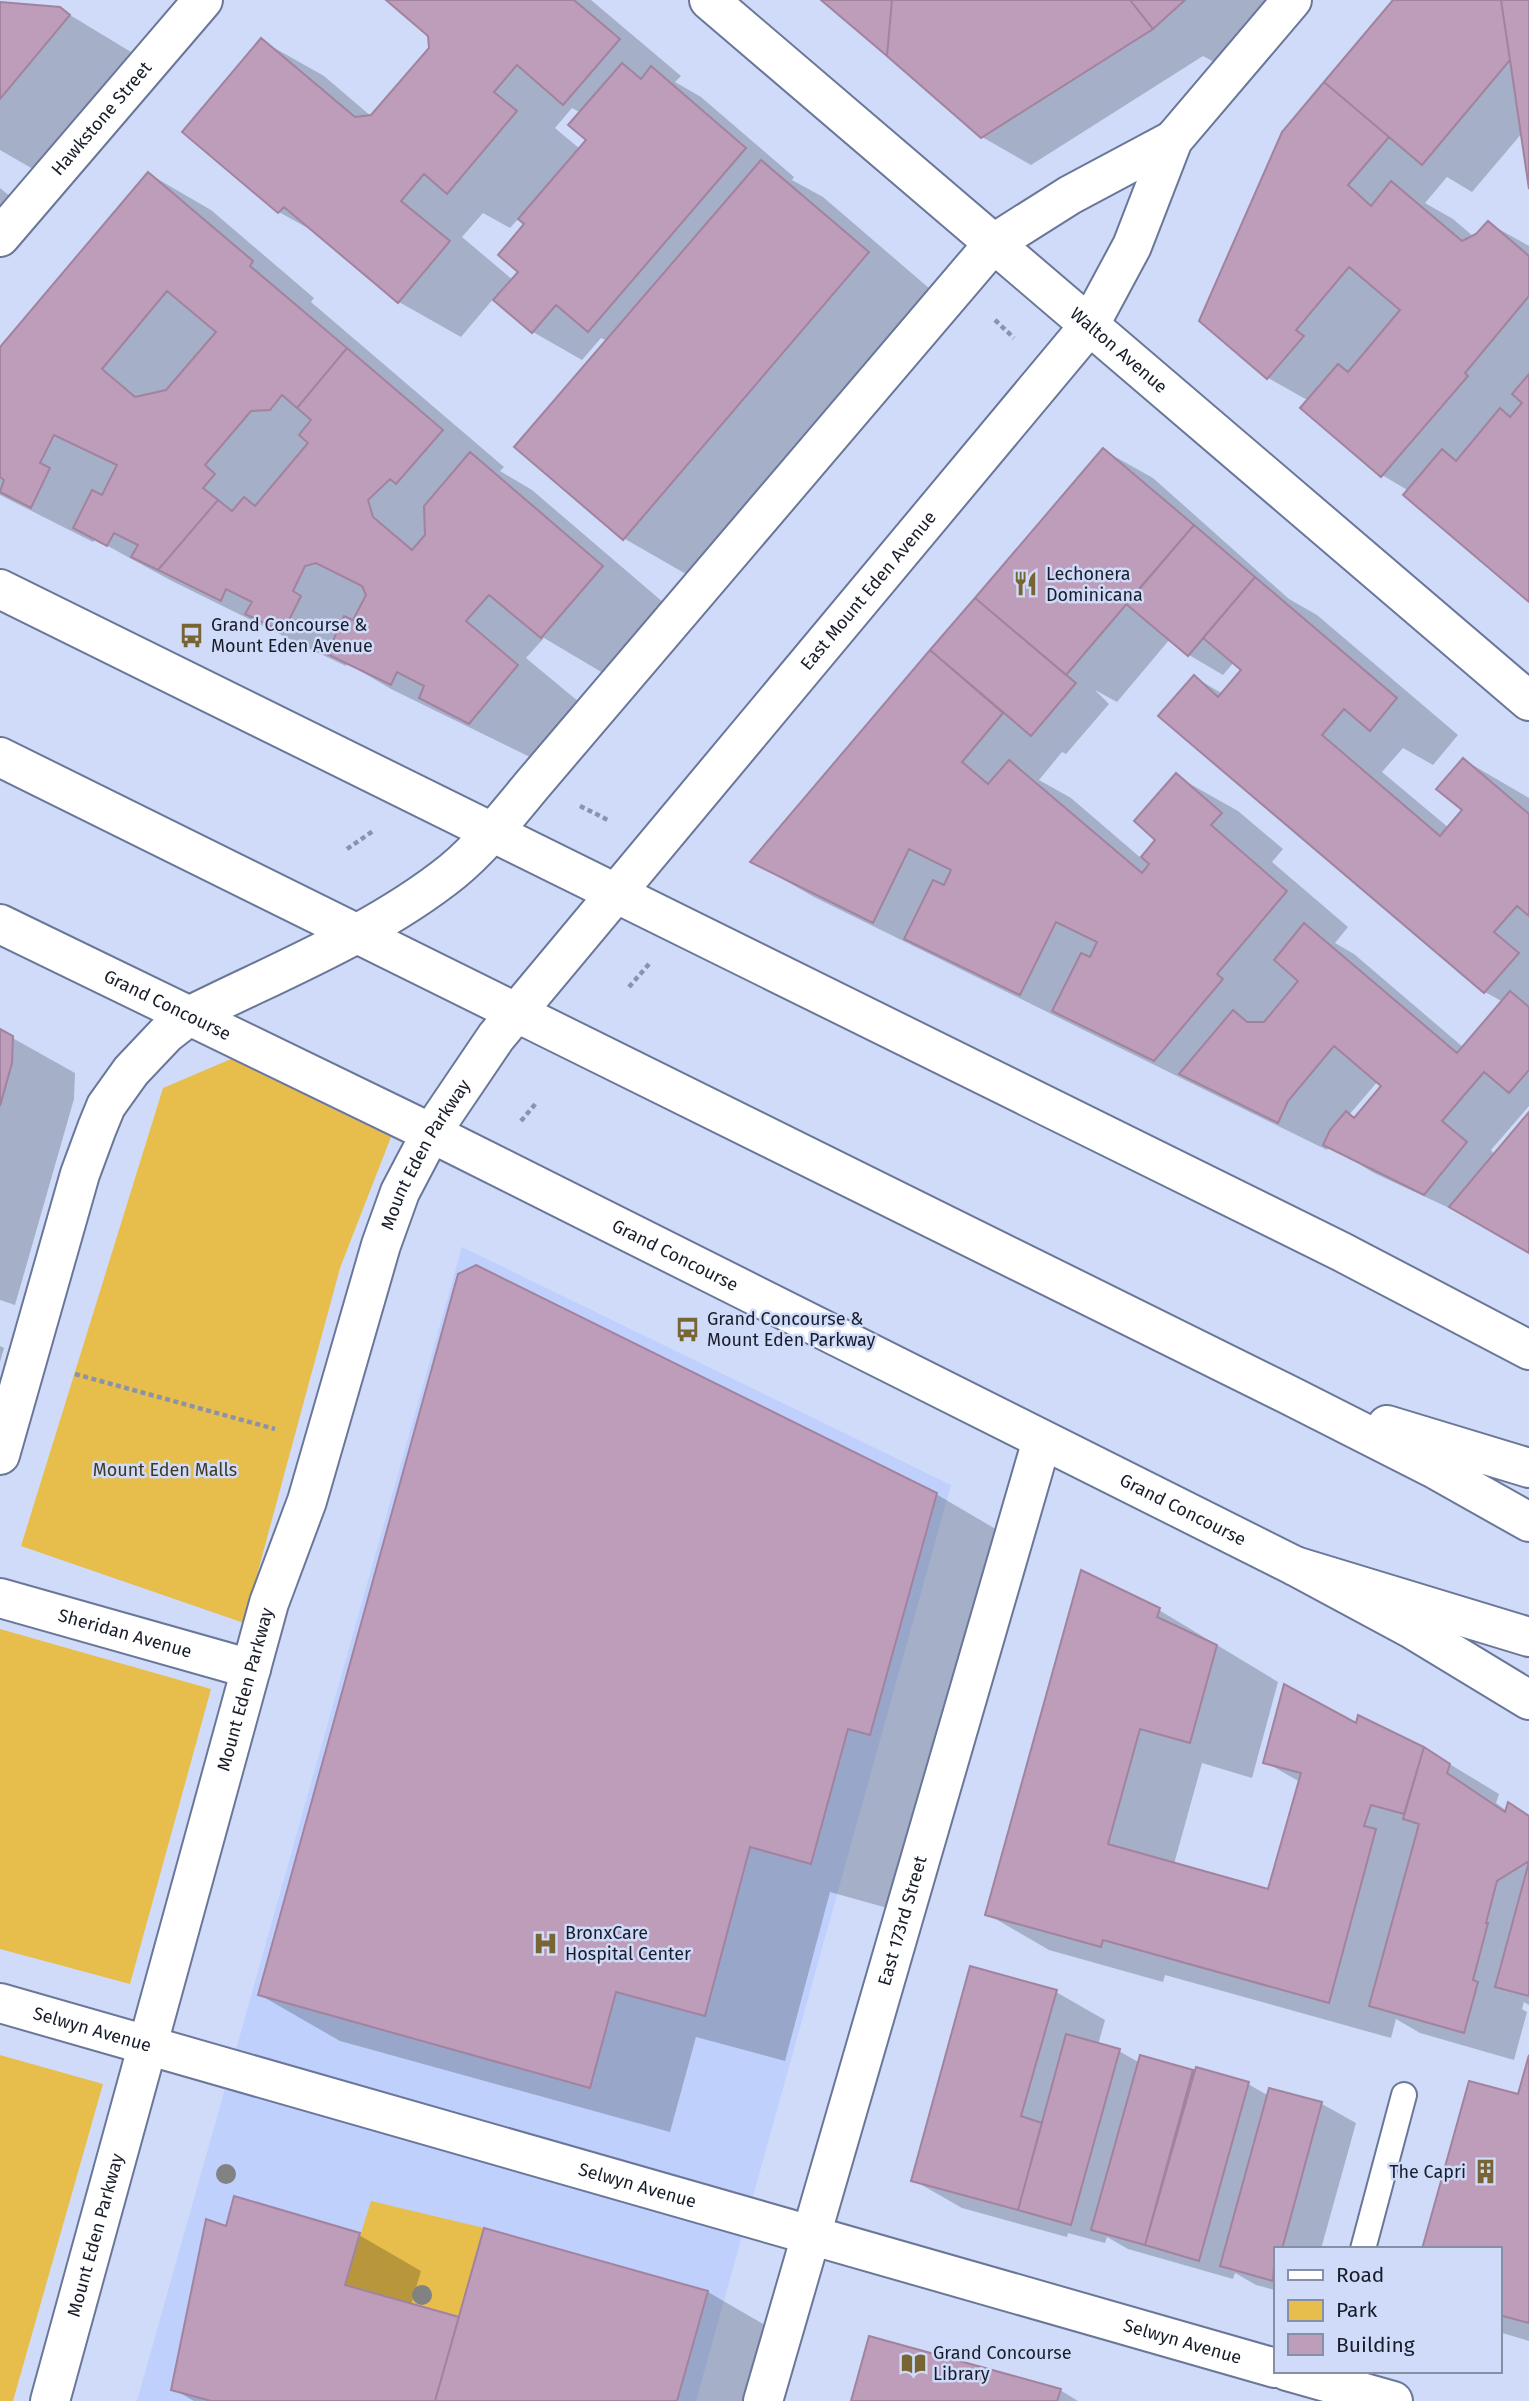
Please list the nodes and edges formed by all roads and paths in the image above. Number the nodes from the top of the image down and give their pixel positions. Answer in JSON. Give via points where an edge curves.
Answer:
{"nodes":[{"id":1,"x":203,"y":0,"type":"edge"},
{"id":2,"x":709,"y":0,"type":"edge"},
{"id":3,"x":1292,"y":0,"type":"edge"},
{"id":4,"x":1173,"y":140,"type":"junction"},
{"id":5,"x":0,"y":237,"type":"edge"},
{"id":6,"x":994,"y":243,"type":"junction"},
{"id":7,"x":985,"y":312,"type":"dead end"},
{"id":8,"x":1090,"y":326,"type":"junction"},
{"id":9,"x":1022,"y":344,"type":"dead end"},
{"id":10,"x":0,"y":589,"type":"edge"},
{"id":11,"x":1529,"y":701,"type":"edge"},
{"id":12,"x":0,"y":757,"type":"edge"},
{"id":13,"x":573,"y":802,"type":"dead end"},
{"id":14,"x":615,"y":824,"type":"dead end"},
{"id":15,"x":378,"y":827,"type":"dead end"},
{"id":16,"x":492,"y":832,"type":"junction"},
{"id":17,"x":347,"y":849,"type":"dead end"},
{"id":18,"x":614,"y":892,"type":"junction"},
{"id":19,"x":0,"y":924,"type":"edge"},
{"id":20,"x":357,"y":932,"type":"junction"},
{"id":21,"x":657,"y":954,"type":"dead end"},
{"id":22,"x":629,"y":987,"type":"dead end"},
{"id":23,"x":517,"y":1011,"type":"junction"},
{"id":24,"x":190,"y":1016,"type":"junction"},
{"id":25,"x":537,"y":1102,"type":"dead end"},
{"id":26,"x":516,"y":1127,"type":"dead end"},
{"id":27,"x":431,"y":1133,"type":"junction"},
{"id":28,"x":1529,"y":1349,"type":"edge"},
{"id":29,"x":63,"y":1371,"type":"dead end"},
{"id":30,"x":1289,"y":1395,"type":"junction"},
{"id":31,"x":280,"y":1430,"type":"dead end"},
{"id":32,"x":1042,"y":1440,"type":"junction"},
{"id":33,"x":0,"y":1455,"type":"edge"},
{"id":34,"x":1529,"y":1468,"type":"edge"},
{"id":35,"x":1529,"y":1522,"type":"edge"},
{"id":36,"x":1295,"y":1566,"type":"junction"},
{"id":37,"x":0,"y":1598,"type":"edge"},
{"id":38,"x":1529,"y":1637,"type":"edge"},
{"id":39,"x":251,"y":1669,"type":"junction"},
{"id":40,"x":1529,"y":1700,"type":"edge"},
{"id":41,"x":0,"y":2003,"type":"edge"},
{"id":42,"x":147,"y":2046,"type":"junction"},
{"id":43,"x":1404,"y":2095,"type":"dead end"},
{"id":44,"x":810,"y":2236,"type":"junction"},
{"id":45,"x":1364,"y":2247,"type":"edge"},
{"id":46,"x":1274,"y":2368,"type":"edge"},
{"id":47,"x":1301,"y":2373,"type":"edge"},
{"id":48,"x":1330,"y":2377,"type":"edge"},
{"id":49,"x":50,"y":2401,"type":"edge"},
{"id":50,"x":763,"y":2401,"type":"edge"},
{"id":51,"x":1393,"y":2401,"type":"edge"}],
"edges":[{"from":1,"to":5,"type":"street","name":"Hawkstone Street"},
{"from":2,"to":6,"type":"street","name":"Walton Avenue"},
{"from":3,"to":4,"type":"street","name":"East Mount Eden Avenue"},
{"from":4,"to":6,"type":"street","name":"East Mount Eden Avenue","via":[[1070,195]]},
{"from":4,"to":8,"type":"street","name":"East Mount Eden Avenue","via":[[1132,246]]},
{"from":6,"to":8,"type":"street","name":"Walton Avenue"},
{"from":6,"to":16,"type":"street","name":"East Mount Eden Avenue"},
{"from":7,"to":9,"type":"path"},
{"from":8,"to":11,"type":"street","name":"Walton Avenue"},
{"from":8,"to":18,"type":"street","name":"East Mount Eden Avenue"},
{"from":10,"to":16,"type":"street"},
{"from":12,"to":20,"type":"street"},
{"from":13,"to":14,"type":"path"},
{"from":15,"to":17,"type":"path"},
{"from":16,"to":18,"type":"street"},
{"from":16,"to":20,"type":"street","name":"East Mount Eden Avenue","via":[[435,884]]},
{"from":18,"to":23,"type":"street","name":"East Mount Eden Avenue"},
{"from":18,"to":28,"type":"street"},
{"from":19,"to":24,"type":"street","name":"Grand Concourse"},
{"from":20,"to":23,"type":"street"},
{"from":20,"to":24,"type":"street"},
{"from":21,"to":22,"type":"path"},
{"from":23,"to":27,"type":"street","name":"Mount Eden Parkway"},
{"from":23,"to":30,"type":"street"},
{"from":24,"to":27,"type":"street","name":"Grand Concourse"},
{"from":24,"to":33,"type":"street","via":[[131,1071],[106,1106],[80,1174]]},
{"from":25,"to":26,"type":"path"},
{"from":27,"to":32,"type":"street","name":"Grand Concourse"},
{"from":27,"to":39,"type":"street","name":"Mount Eden Parkway","via":[[385,1232],[307,1501],[269,1603]]},
{"from":29,"to":31,"type":"path"},
{"from":30,"to":34,"type":"street"},
{"from":30,"to":35,"type":"street"},
{"from":32,"to":36,"type":"street","name":"Grand Concourse"},
{"from":32,"to":44,"type":"street","name":"East 173rd Street"},
{"from":36,"to":38,"type":"street"},
{"from":36,"to":40,"type":"street","name":"Grand Concourse"},
{"from":37,"to":39,"type":"street","name":"Sheridan Avenue"},
{"from":39,"to":42,"type":"street","name":"Mount Eden Parkway"},
{"from":41,"to":42,"type":"street","name":"Selwyn Avenue"},
{"from":42,"to":44,"type":"street","name":"Selwyn Avenue"},
{"from":42,"to":49,"type":"street","name":"Mount Eden Parkway"},
{"from":43,"to":45,"type":"lane"},
{"from":44,"to":46,"type":"street","name":"Selwyn Avenue"},
{"from":44,"to":50,"type":"street","name":"East 173rd Street"},
{"from":47,"to":48,"type":"street"},
{"from":48,"to":51,"type":"street"}]}
